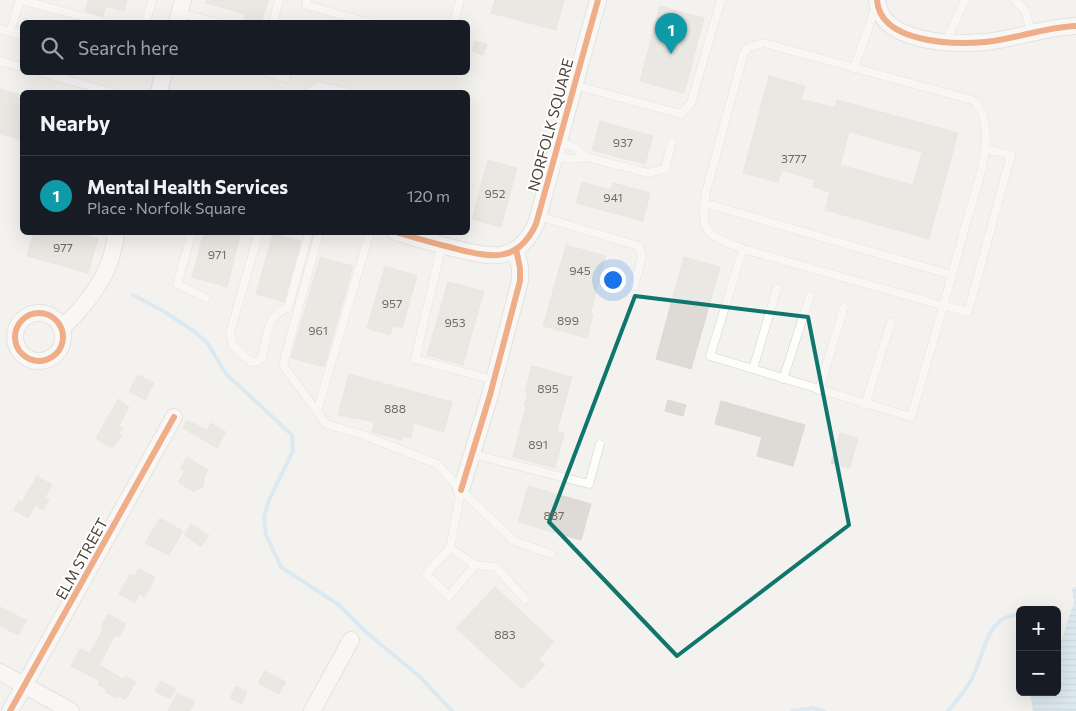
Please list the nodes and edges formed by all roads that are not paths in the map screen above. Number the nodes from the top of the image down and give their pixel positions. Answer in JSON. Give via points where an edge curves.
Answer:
{"nodes":[{"id":1,"x":20,"y":0,"type":"edge"},
{"id":2,"x":152,"y":0,"type":"edge"},
{"id":3,"x":279,"y":0,"type":"edge"},
{"id":4,"x":307,"y":0,"type":"edge"},
{"id":5,"x":460,"y":0,"type":"edge"},
{"id":6,"x":598,"y":0,"type":"edge"},
{"id":7,"x":721,"y":0,"type":"edge"},
{"id":8,"x":965,"y":0,"type":"edge"},
{"id":9,"x":1016,"y":0,"type":"edge"},
{"id":10,"x":877,"y":1,"type":"edge"},
{"id":11,"x":180,"y":12,"type":"edge"},
{"id":12,"x":96,"y":20,"type":"edge"},
{"id":13,"x":147,"y":20,"type":"edge"},
{"id":14,"x":208,"y":20,"type":"edge"},
{"id":15,"x":273,"y":20,"type":"edge"},
{"id":16,"x":359,"y":20,"type":"edge"},
{"id":17,"x":455,"y":20,"type":"edge"},
{"id":18,"x":1076,"y":26,"type":"edge"},
{"id":19,"x":0,"y":29,"type":"edge"},
{"id":20,"x":10,"y":32,"type":"junction"},
{"id":21,"x":1031,"y":32,"type":"junction"},
{"id":22,"x":20,"y":34,"type":"edge"},
{"id":23,"x":946,"y":41,"type":"junction"},
{"id":24,"x":0,"y":61,"type":"edge"},
{"id":25,"x":20,"y":67,"type":"edge"},
{"id":26,"x":854,"y":68,"type":"junction"},
{"id":27,"x":50,"y":75,"type":"edge"},
{"id":28,"x":160,"y":75,"type":"edge"},
{"id":29,"x":276,"y":75,"type":"edge"},
{"id":30,"x":286,"y":75,"type":"edge"},
{"id":31,"x":574,"y":86,"type":"junction"},
{"id":32,"x":103,"y":90,"type":"edge"},
{"id":33,"x":158,"y":90,"type":"edge"},
{"id":34,"x":312,"y":90,"type":"edge"},
{"id":35,"x":336,"y":90,"type":"edge"},
{"id":36,"x":672,"y":142,"type":"dead end"},
{"id":37,"x":985,"y":149,"type":"junction"},
{"id":38,"x":557,"y":150,"type":"junction"},
{"id":39,"x":586,"y":157,"type":"junction"},
{"id":40,"x":704,"y":203,"type":"junction"},
{"id":41,"x":538,"y":216,"type":"junction"},
{"id":42,"x":116,"y":235,"type":"edge"},
{"id":43,"x":191,"y":235,"type":"edge"},
{"id":44,"x":258,"y":235,"type":"edge"},
{"id":45,"x":308,"y":235,"type":"edge"},
{"id":46,"x":318,"y":235,"type":"edge"},
{"id":47,"x":369,"y":235,"type":"edge"},
{"id":48,"x":407,"y":235,"type":"edge"},
{"id":49,"x":442,"y":245,"type":"junction"},
{"id":50,"x":516,"y":249,"type":"junction"},
{"id":51,"x":743,"y":249,"type":"junction"},
{"id":52,"x":952,"y":275,"type":"junction"},
{"id":53,"x":634,"y":286,"type":"dead end"},
{"id":54,"x":777,"y":288,"type":"dead end"},
{"id":55,"x":810,"y":296,"type":"dead end"},
{"id":56,"x":206,"y":298,"type":"dead end"},
{"id":57,"x":944,"y":306,"type":"junction"},
{"id":58,"x":844,"y":307,"type":"dead end"},
{"id":59,"x":891,"y":322,"type":"dead end"},
{"id":60,"x":62,"y":328,"type":"dead end"},
{"id":61,"x":753,"y":370,"type":"junction"},
{"id":62,"x":784,"y":379,"type":"junction"},
{"id":63,"x":494,"y":380,"type":"junction"},
{"id":64,"x":819,"y":390,"type":"junction"},
{"id":65,"x":865,"y":405,"type":"junction"},
{"id":66,"x":317,"y":411,"type":"junction"},
{"id":67,"x":174,"y":418,"type":"dead end"},
{"id":68,"x":600,"y":444,"type":"dead end"},
{"id":69,"x":472,"y":454,"type":"junction"},
{"id":70,"x":461,"y":490,"type":"junction"},
{"id":71,"x":450,"y":548,"type":"junction"},
{"id":72,"x":551,"y":554,"type":"dead end"},
{"id":73,"x":475,"y":565,"type":"junction"},
{"id":74,"x":525,"y":599,"type":"dead end"},
{"id":75,"x":351,"y":640,"type":"dead end"},
{"id":76,"x":0,"y":672,"type":"edge"},
{"id":77,"x":24,"y":685,"type":"junction"},
{"id":78,"x":10,"y":711,"type":"edge"},
{"id":79,"x":71,"y":711,"type":"edge"},
{"id":80,"x":312,"y":711,"type":"edge"}],
"edges":[{"from":1,"to":12,"type":"lane"},
{"from":1,"to":20,"type":"lane"},
{"from":2,"to":13,"type":"lane"},
{"from":3,"to":15,"type":"lane"},
{"from":4,"to":16,"type":"lane","via":[[306,5]]},
{"from":5,"to":17,"type":"lane"},
{"from":6,"to":31,"type":"street","name":"NORFOLK SQUARE"},
{"from":7,"to":31,"type":"lane","via":[[690,103],[681,114]]},
{"from":8,"to":23,"type":"lane"},
{"from":9,"to":21,"type":"lane","via":[[1025,10]]},
{"from":10,"to":23,"type":"street","via":[[882,17],[893,29]]},
{"from":10,"to":26,"type":"lane"},
{"from":11,"to":14,"type":"lane"},
{"from":18,"to":21,"type":"street"},
{"from":19,"to":20,"type":"lane"},
{"from":20,"to":22,"type":"lane"},
{"from":21,"to":23,"type":"street","via":[[985,42]]},
{"from":24,"to":25,"type":"lane"},
{"from":26,"to":37,"type":"lane","via":[[972,100],[982,111]]},
{"from":26,"to":40,"type":"lane","via":[[764,43],[749,47],[744,52]]},
{"from":27,"to":32,"type":"lane"},
{"from":28,"to":33,"type":"street"},
{"from":29,"to":30,"type":"lane","via":[[286,78]]},
{"from":31,"to":38,"type":"street","name":"NORFOLK SQUARE"},
{"from":34,"to":35,"type":"lane","via":[[318,86]]},
{"from":36,"to":39,"type":"lane","via":[[665,169],[648,173]]},
{"from":37,"to":52,"type":"lane"},
{"from":37,"to":57,"type":"lane","via":[[1011,156],[968,312]]},
{"from":38,"to":39,"type":"lane","via":[[573,159]]},
{"from":38,"to":39,"type":"lane","via":[[576,148]]},
{"from":38,"to":41,"type":"street","name":"NORFOLK SQUARE"},
{"from":40,"to":51,"type":"lane","via":[[702,214],[707,230],[713,237]]},
{"from":40,"to":52,"type":"lane"},
{"from":41,"to":50,"type":"street","name":"NORFOLK SQUARE","via":[[533,231]]},
{"from":41,"to":53,"type":"lane","via":[[639,246],[642,257]]},
{"from":42,"to":60,"type":"street","via":[[115,251],[107,272],[85,304]]},
{"from":43,"to":56,"type":"lane","via":[[177,284]]},
{"from":44,"to":45,"type":"lane","via":[[230,334],[233,346],[252,362],[262,358],[271,319],[278,310],[288,308]]},
{"from":46,"to":66,"type":"lane","via":[[283,365]]},
{"from":47,"to":66,"type":"lane"},
{"from":48,"to":49,"type":"street","name":"NORFOLK SQUARE"},
{"from":49,"to":50,"type":"street","name":"NORFOLK SQUARE","via":[[487,257]]},
{"from":49,"to":63,"type":"lane","via":[[415,359]]},
{"from":50,"to":63,"type":"street","via":[[520,281]]},
{"from":51,"to":57,"type":"lane"},
{"from":51,"to":61,"type":"lane","via":[[710,356]]},
{"from":52,"to":57,"type":"lane"},
{"from":54,"to":61,"type":"lane"},
{"from":55,"to":62,"type":"lane"},
{"from":57,"to":65,"type":"lane","via":[[911,417]]},
{"from":58,"to":64,"type":"lane"},
{"from":59,"to":65,"type":"lane"},
{"from":61,"to":62,"type":"lane"},
{"from":62,"to":64,"type":"lane"},
{"from":63,"to":69,"type":"street"},
{"from":64,"to":65,"type":"lane"},
{"from":66,"to":70,"type":"lane","via":[[326,424],[437,464]]},
{"from":67,"to":77,"type":"street","name":"ELM STREET"},
{"from":68,"to":69,"type":"lane","via":[[589,484]]},
{"from":69,"to":70,"type":"street"},
{"from":70,"to":71,"type":"lane"},
{"from":70,"to":72,"type":"lane","via":[[514,541]]},
{"from":71,"to":73,"type":"lane"},
{"from":71,"to":73,"type":"lane","via":[[426,574],[449,596]]},
{"from":73,"to":74,"type":"lane","via":[[496,567]]},
{"from":75,"to":80,"type":"street"},
{"from":76,"to":77,"type":"street"},
{"from":77,"to":78,"type":"street","name":"ELM STREET"},
{"from":77,"to":79,"type":"street"}]}
